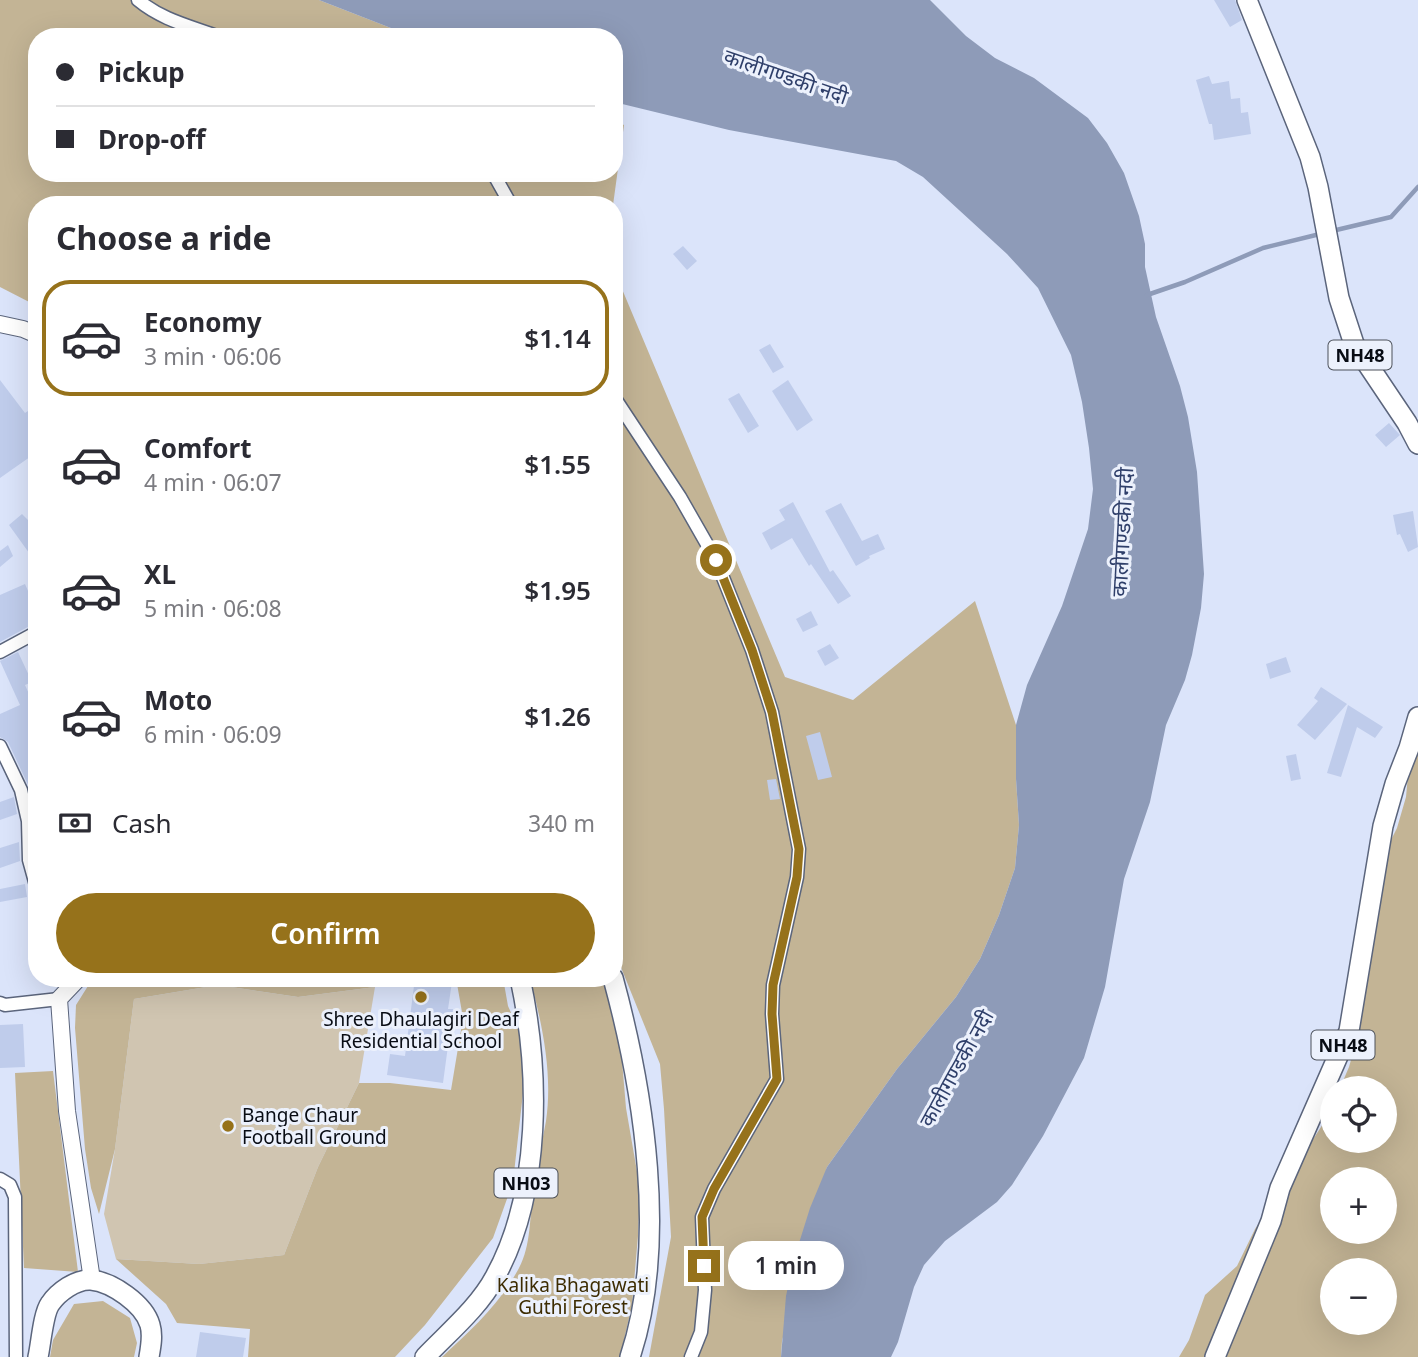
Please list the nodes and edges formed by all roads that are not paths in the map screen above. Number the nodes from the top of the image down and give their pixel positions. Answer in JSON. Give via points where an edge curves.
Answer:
{"nodes":[{"id":1,"x":138,"y":0,"type":"edge"},
{"id":2,"x":1247,"y":0,"type":"edge"},
{"id":3,"x":191,"y":28,"type":"edge"},
{"id":4,"x":0,"y":324,"type":"edge"},
{"id":5,"x":28,"y":331,"type":"edge"},
{"id":6,"x":623,"y":411,"type":"edge"},
{"id":7,"x":1418,"y":444,"type":"edge"},
{"id":8,"x":28,"y":637,"type":"edge"},
{"id":9,"x":0,"y":652,"type":"edge"},
{"id":10,"x":1418,"y":717,"type":"edge"},
{"id":11,"x":0,"y":746,"type":"edge"},
{"id":12,"x":28,"y":821,"type":"edge"},
{"id":13,"x":71,"y":987,"type":"edge"},
{"id":14,"x":522,"y":987,"type":"edge"},
{"id":15,"x":615,"y":987,"type":"edge"},
{"id":16,"x":60,"y":999,"type":"junction"},
{"id":17,"x":0,"y":1003,"type":"edge"},
{"id":18,"x":0,"y":1180,"type":"edge"},
{"id":19,"x":92,"y":1280,"type":"junction"},
{"id":20,"x":16,"y":1357,"type":"edge"},
{"id":21,"x":38,"y":1357,"type":"edge"},
{"id":22,"x":149,"y":1357,"type":"edge"},
{"id":23,"x":425,"y":1357,"type":"edge"},
{"id":24,"x":630,"y":1357,"type":"edge"},
{"id":25,"x":691,"y":1357,"type":"edge"},
{"id":26,"x":1215,"y":1357,"type":"edge"}],
"edges":[{"from":1,"to":3,"type":"street","via":[[151,11]]},
{"from":2,"to":7,"type":"main road","number":"NH48","via":[[1310,157],[1339,298],[1354,344]]},
{"from":4,"to":5,"type":"main road"},
{"from":6,"to":25,"type":"street","via":[[716,560],[772,712],[799,849],[773,985],[777,1079],[702,1217],[705,1290],[701,1332]]},
{"from":8,"to":9,"type":"street"},
{"from":10,"to":26,"type":"main road","number":"NH48","via":[[1383,826],[1349,1031],[1280,1188]]},
{"from":11,"to":12,"type":"street","via":[[21,790]]},
{"from":13,"to":16,"type":"main road"},
{"from":14,"to":23,"type":"main road","number":"NH03","via":[[529,1018],[533,1098],[525,1191],[495,1279]]},
{"from":15,"to":24,"type":"main road","via":[[639,1098],[649,1220],[644,1298]]},
{"from":16,"to":17,"type":"street"},
{"from":16,"to":19,"type":"main road","via":[[67,1111]]},
{"from":18,"to":20,"type":"street","via":[[10,1185],[15,1197]]},
{"from":19,"to":21,"type":"main road","via":[[66,1287],[49,1305]]},
{"from":19,"to":22,"type":"main road","via":[[135,1301],[145,1313],[152,1342]]}]}
